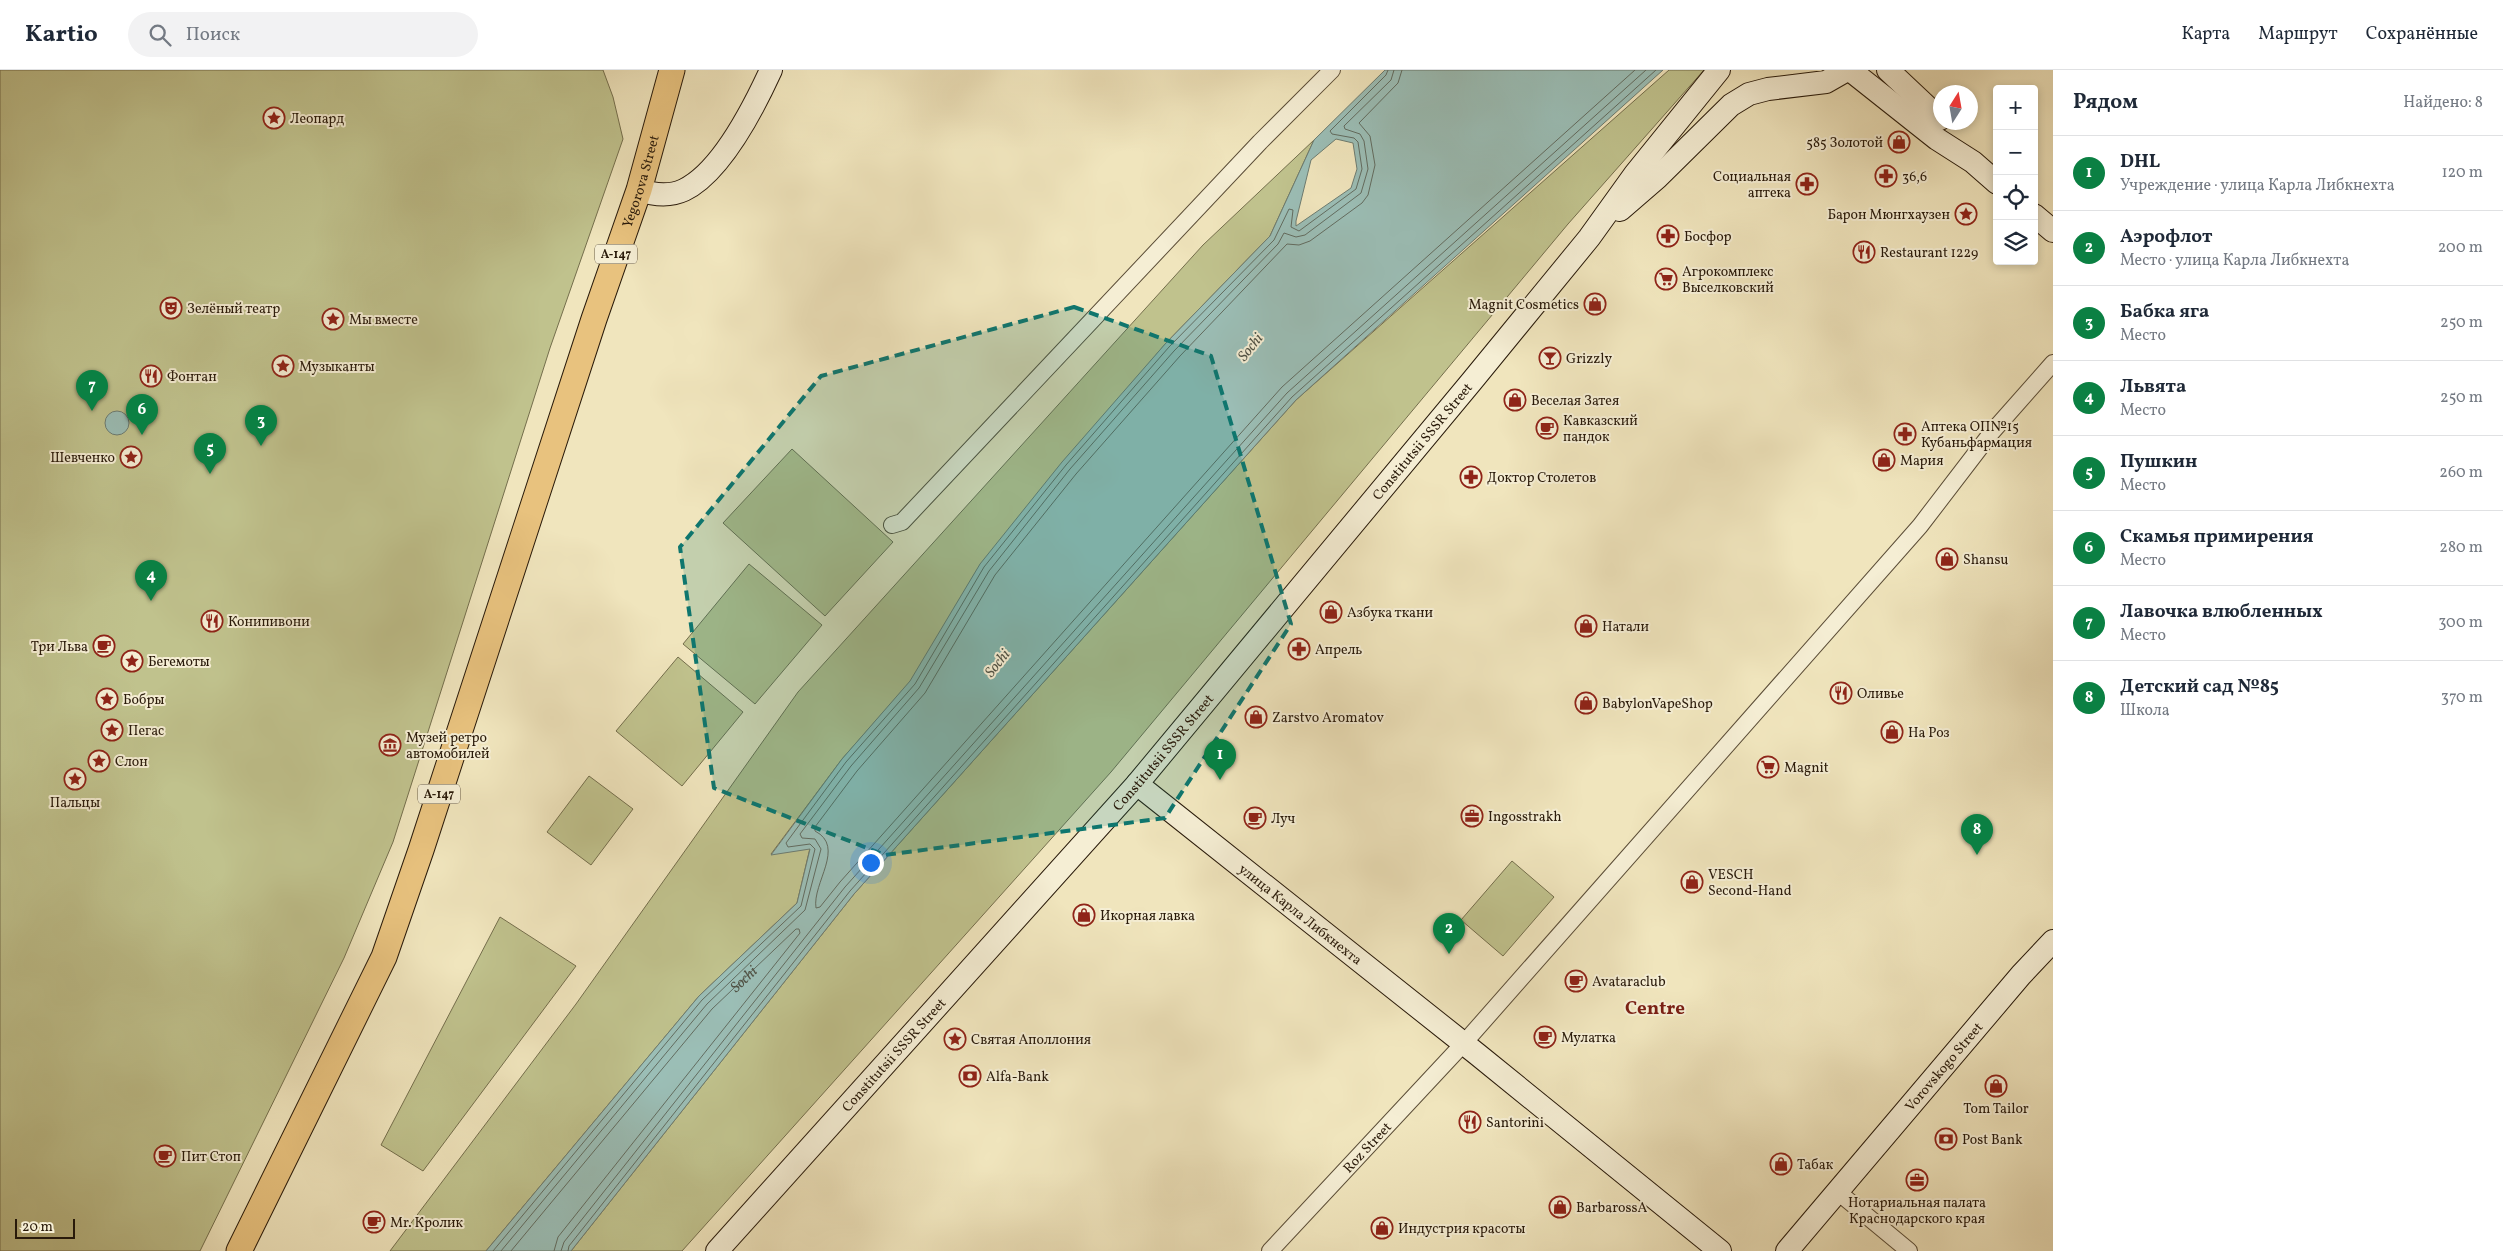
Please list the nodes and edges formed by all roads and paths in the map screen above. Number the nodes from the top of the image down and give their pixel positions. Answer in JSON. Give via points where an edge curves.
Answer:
{"nodes":[{"id":1,"x":672,"y":70,"type":"edge"},
{"id":2,"x":771,"y":70,"type":"edge"},
{"id":3,"x":1332,"y":70,"type":"edge"},
{"id":4,"x":1720,"y":70,"type":"edge"},
{"id":5,"x":1848,"y":70,"type":"edge"},
{"id":6,"x":1888,"y":70,"type":"edge"},
{"id":7,"x":1933,"y":112,"type":"edge"},
{"id":8,"x":1950,"y":130,"type":"edge"},
{"id":9,"x":1973,"y":162,"type":"junction"},
{"id":10,"x":1993,"y":179,"type":"edge"},
{"id":11,"x":639,"y":190,"type":"junction"},
{"id":12,"x":2038,"y":218,"type":"edge"},
{"id":13,"x":2053,"y":231,"type":"edge"},
{"id":14,"x":1589,"y":238,"type":"junction"},
{"id":15,"x":2053,"y":363,"type":"edge"},
{"id":16,"x":892,"y":525,"type":"dead end"},
{"id":17,"x":1137,"y":784,"type":"junction"},
{"id":18,"x":2053,"y":941,"type":"edge"},
{"id":19,"x":1464,"y":1043,"type":"junction"},
{"id":20,"x":1838,"y":1192,"type":"junction"},
{"id":21,"x":239,"y":1251,"type":"edge"},
{"id":22,"x":717,"y":1251,"type":"edge"},
{"id":23,"x":1270,"y":1251,"type":"edge"},
{"id":24,"x":1720,"y":1251,"type":"edge"},
{"id":25,"x":1787,"y":1251,"type":"edge"},
{"id":26,"x":1909,"y":1251,"type":"edge"}],
"edges":[{"from":1,"to":11,"type":"main road","name":"Yegorova Street","number":"А-147"},
{"from":2,"to":11,"type":"main road","via":[[745,120],[700,178],[684,190],[669,194],[655,195]]},
{"from":3,"to":16,"type":"street","via":[[1260,142],[902,522]]},
{"from":4,"to":14,"type":"main road","via":[[1635,174]]},
{"from":5,"to":9,"type":"main road","via":[[1937,139]]},
{"from":5,"to":14,"type":"main road","via":[[1826,82],[1768,89],[1750,94],[1731,105],[1657,178]]},
{"from":6,"to":7,"type":"main road"},
{"from":8,"to":9,"type":"main road"},
{"from":9,"to":10,"type":"main road"},
{"from":11,"to":21,"type":"main road","name":"Yegorova Street","number":"А-147","via":[[384,957]]},
{"from":12,"to":13,"type":"main road"},
{"from":14,"to":17,"type":"main road","name":"Constitutsii SSSR Street"},
{"from":15,"to":19,"type":"street","name":"Roz Street","via":[[1992,432],[1920,526]]},
{"from":17,"to":19,"type":"main road","name":"улица Карла Либкнехта"},
{"from":17,"to":22,"type":"main road","name":"Constitutsii SSSR Street"},
{"from":18,"to":20,"type":"main road","name":"Vorovskogo Street"},
{"from":19,"to":23,"type":"street","name":"Roz Street"},
{"from":19,"to":24,"type":"main road","name":"улица Карла Либкнехта"},
{"from":20,"to":25,"type":"main road","name":"Vorovskogo Street"},
{"from":20,"to":26,"type":"street"}]}
